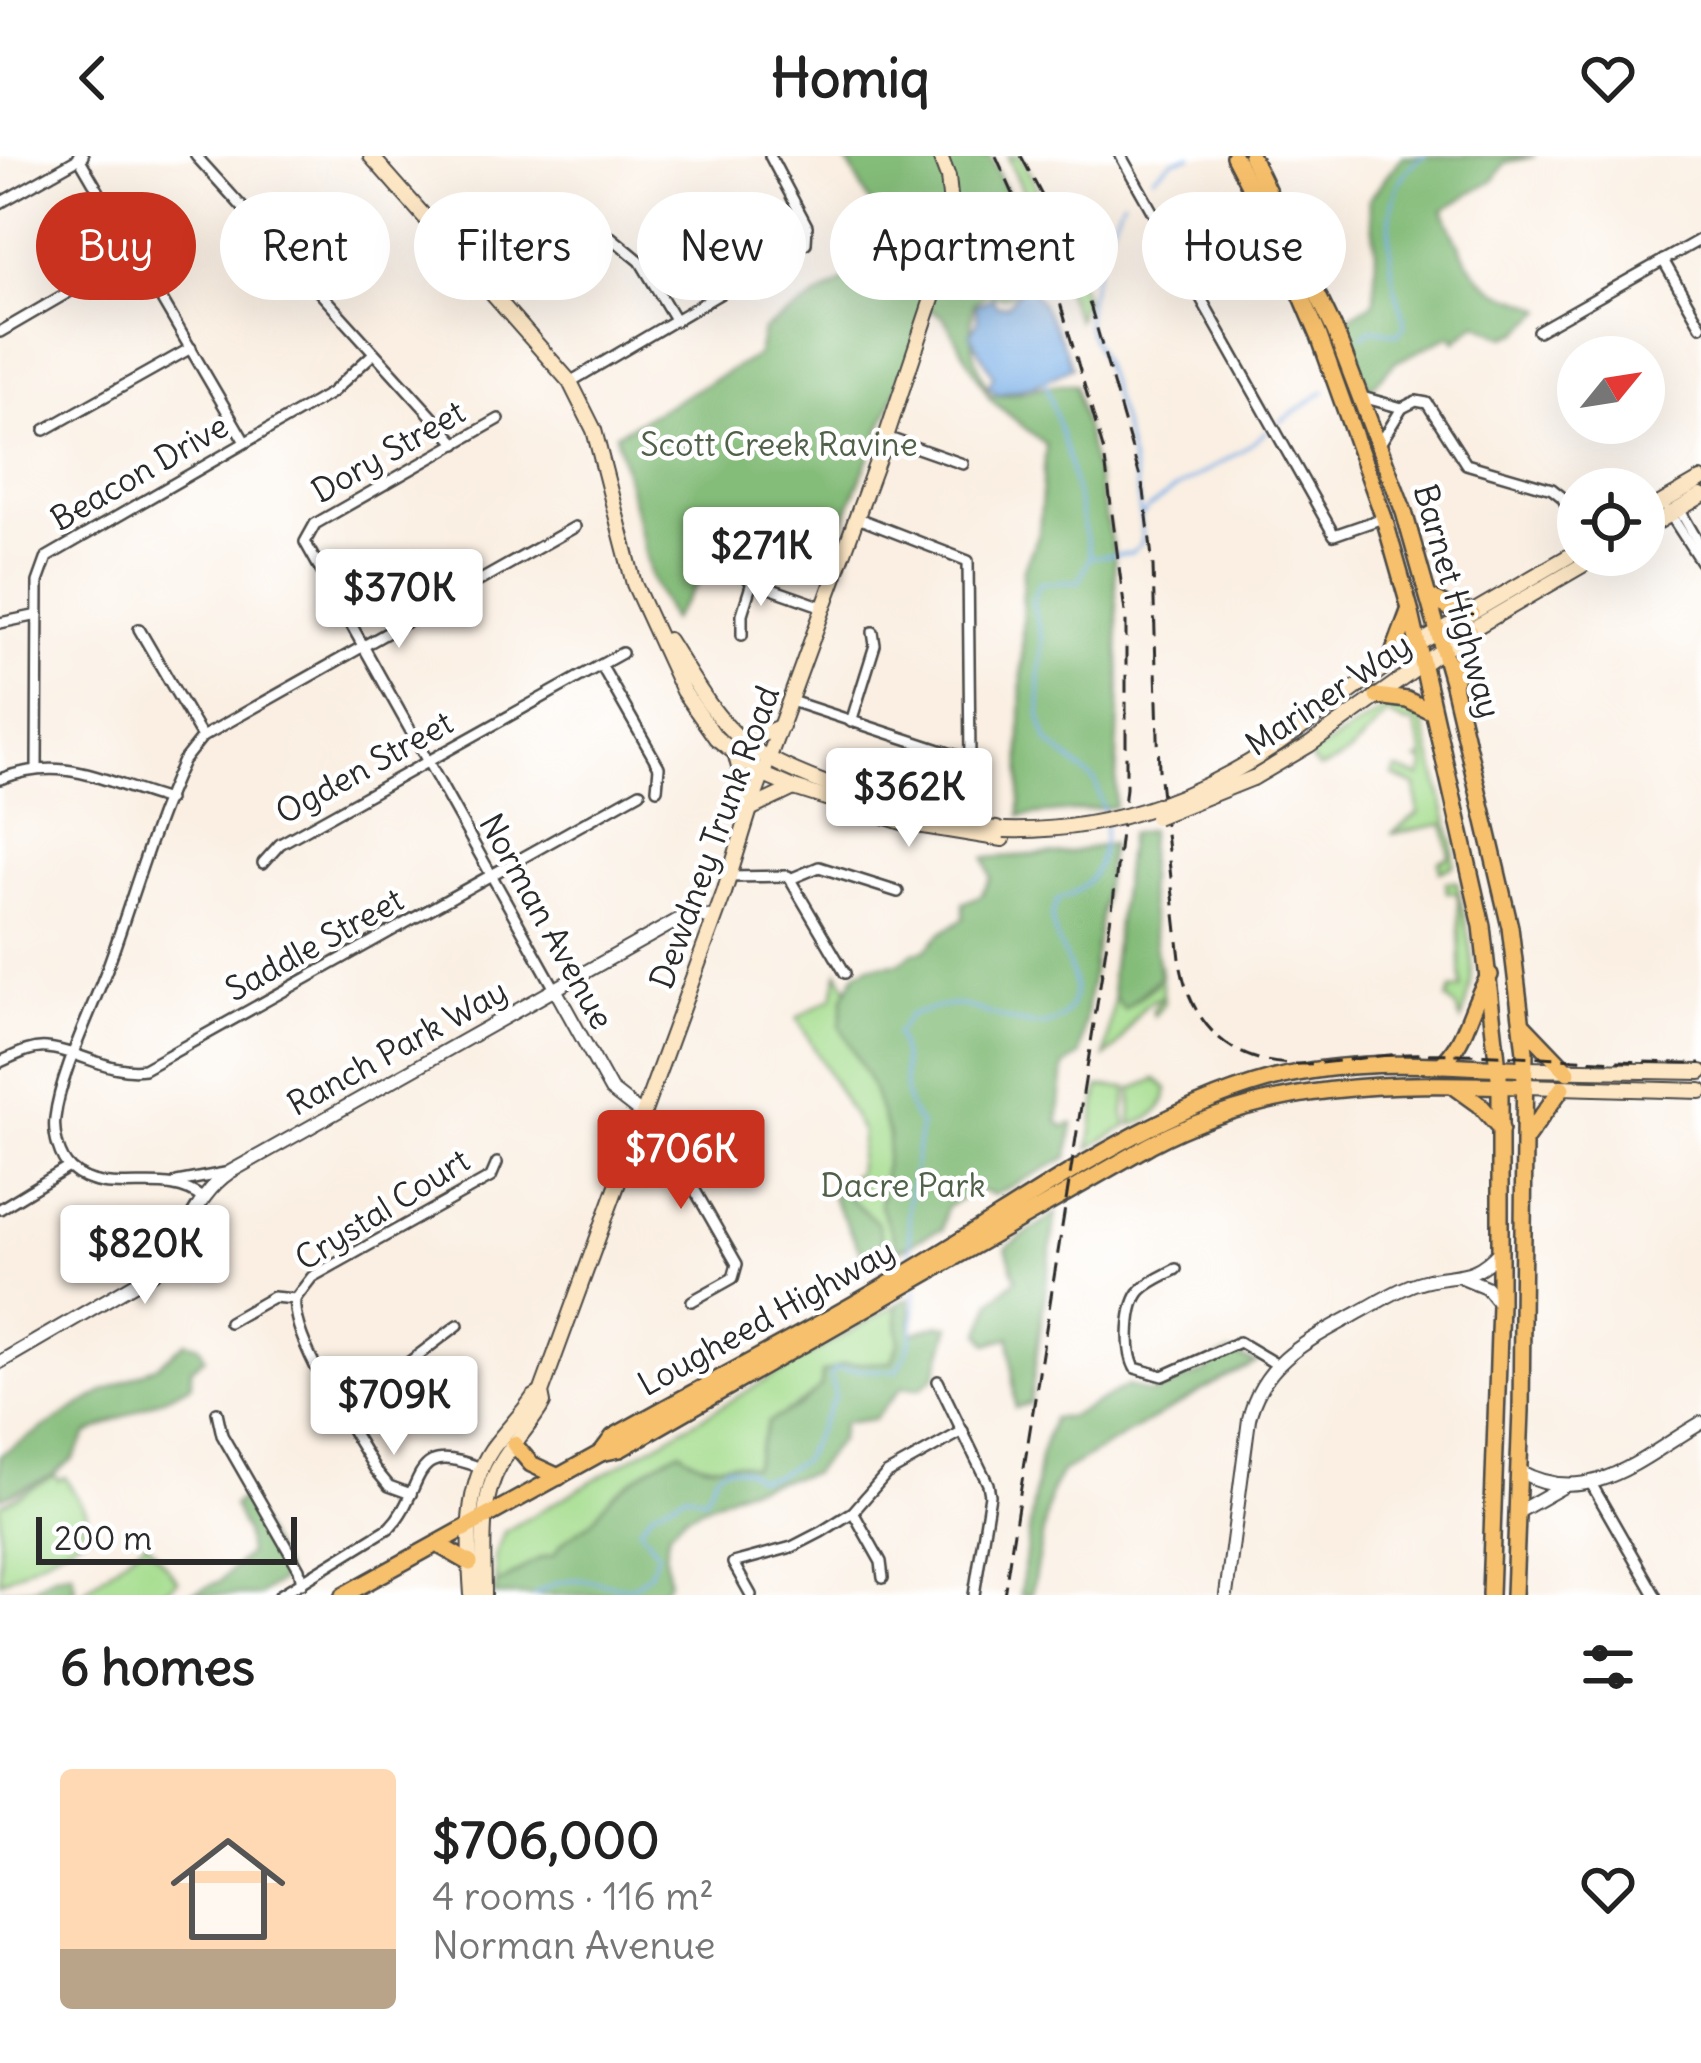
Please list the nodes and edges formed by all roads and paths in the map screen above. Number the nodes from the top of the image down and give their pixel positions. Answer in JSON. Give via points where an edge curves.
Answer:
{"nodes":[{"id":1,"x":196,"y":156,"type":"edge"},
{"id":2,"x":371,"y":156,"type":"edge"},
{"id":3,"x":770,"y":156,"type":"edge"},
{"id":4,"x":940,"y":156,"type":"edge"},
{"id":5,"x":1121,"y":156,"type":"edge"},
{"id":6,"x":1234,"y":156,"type":"edge"},
{"id":7,"x":1252,"y":156,"type":"edge"},
{"id":8,"x":80,"y":157,"type":"edge"},
{"id":9,"x":100,"y":192,"type":"edge"},
{"id":10,"x":789,"y":192,"type":"edge"},
{"id":11,"x":0,"y":203,"type":"edge"},
{"id":12,"x":1701,"y":238,"type":"edge"},
{"id":13,"x":613,"y":239,"type":"edge"},
{"id":14,"x":1663,"y":260,"type":"junction"},
{"id":15,"x":55,"y":300,"type":"edge"},
{"id":16,"x":163,"y":300,"type":"edge"},
{"id":17,"x":713,"y":300,"type":"edge"},
{"id":18,"x":676,"y":321,"type":"junction"},
{"id":19,"x":1701,"y":326,"type":"edge"},
{"id":20,"x":1538,"y":331,"type":"dead end"},
{"id":21,"x":0,"y":332,"type":"edge"},
{"id":22,"x":191,"y":348,"type":"junction"},
{"id":23,"x":374,"y":354,"type":"junction"},
{"id":24,"x":571,"y":382,"type":"junction"},
{"id":25,"x":1362,"y":397,"type":"junction"},
{"id":26,"x":1402,"y":408,"type":"junction"},
{"id":27,"x":499,"y":419,"type":"dead end"},
{"id":28,"x":45,"y":430,"type":"dead end"},
{"id":29,"x":886,"y":437,"type":"junction"},
{"id":30,"x":245,"y":442,"type":"junction"},
{"id":31,"x":457,"y":444,"type":"junction"},
{"id":32,"x":1380,"y":444,"type":"junction"},
{"id":33,"x":963,"y":464,"type":"dead end"},
{"id":34,"x":1701,"y":481,"type":"edge"},
{"id":35,"x":1557,"y":496,"type":"edge"},
{"id":36,"x":1701,"y":496,"type":"edge"},
{"id":37,"x":1671,"y":506,"type":"junction"},
{"id":38,"x":1665,"y":508,"type":"edge"},
{"id":39,"x":1665,"y":511,"type":"edge"},
{"id":40,"x":855,"y":517,"type":"junction"},
{"id":41,"x":1384,"y":518,"type":"junction"},
{"id":42,"x":575,"y":527,"type":"dead end"},
{"id":43,"x":307,"y":533,"type":"joint"},
{"id":44,"x":1701,"y":547,"type":"edge"},
{"id":45,"x":727,"y":562,"type":"dead end"},
{"id":46,"x":1701,"y":562,"type":"edge"},
{"id":47,"x":1557,"y":563,"type":"edge"},
{"id":48,"x":1563,"y":576,"type":"edge"},
{"id":49,"x":752,"y":582,"type":"junction"},
{"id":50,"x":1429,"y":597,"type":"junction"},
{"id":51,"x":823,"y":608,"type":"junction"},
{"id":52,"x":1410,"y":609,"type":"junction"},
{"id":53,"x":1472,"y":612,"type":"junction"},
{"id":54,"x":38,"y":615,"type":"junction"},
{"id":55,"x":0,"y":622,"type":"edge"},
{"id":56,"x":139,"y":628,"type":"dead end"},
{"id":57,"x":873,"y":632,"type":"dead end"},
{"id":58,"x":1469,"y":632,"type":"junction"},
{"id":59,"x":742,"y":635,"type":"dead end"},
{"id":60,"x":1441,"y":640,"type":"junction"},
{"id":61,"x":1418,"y":644,"type":"junction"},
{"id":62,"x":361,"y":646,"type":"junction"},
{"id":63,"x":622,"y":652,"type":"dead end"},
{"id":64,"x":1390,"y":662,"type":"junction"},
{"id":65,"x":1422,"y":664,"type":"junction"},
{"id":66,"x":601,"y":665,"type":"junction"},
{"id":67,"x":1453,"y":685,"type":"junction"},
{"id":68,"x":1377,"y":697,"type":"junction"},
{"id":69,"x":791,"y":701,"type":"junction"},
{"id":70,"x":1433,"y":712,"type":"junction"},
{"id":71,"x":851,"y":722,"type":"junction"},
{"id":72,"x":782,"y":726,"type":"junction"},
{"id":73,"x":202,"y":737,"type":"junction"},
{"id":74,"x":740,"y":749,"type":"junction"},
{"id":75,"x":426,"y":762,"type":"junction"},
{"id":76,"x":37,"y":768,"type":"junction"},
{"id":77,"x":766,"y":768,"type":"junction"},
{"id":78,"x":0,"y":779,"type":"edge"},
{"id":79,"x":794,"y":788,"type":"junction"},
{"id":80,"x":657,"y":789,"type":"dead end"},
{"id":81,"x":640,"y":792,"type":"dead end"},
{"id":82,"x":168,"y":800,"type":"junction"},
{"id":83,"x":750,"y":809,"type":"junction"},
{"id":84,"x":1004,"y":835,"type":"junction"},
{"id":85,"x":262,"y":863,"type":"dead end"},
{"id":86,"x":490,"y":876,"type":"junction"},
{"id":87,"x":729,"y":878,"type":"junction"},
{"id":88,"x":790,"y":879,"type":"junction"},
{"id":89,"x":898,"y":892,"type":"dead end"},
{"id":90,"x":715,"y":918,"type":"junction"},
{"id":91,"x":845,"y":973,"type":"dead end"},
{"id":92,"x":1490,"y":975,"type":"junction"},
{"id":93,"x":555,"y":989,"type":"junction"},
{"id":94,"x":1523,"y":1024,"type":"junction"},
{"id":95,"x":75,"y":1055,"type":"junction"},
{"id":96,"x":0,"y":1062,"type":"edge"},
{"id":97,"x":1441,"y":1065,"type":"junction"},
{"id":98,"x":1500,"y":1068,"type":"junction"},
{"id":99,"x":1701,"y":1072,"type":"edge"},
{"id":100,"x":1524,"y":1078,"type":"junction"},
{"id":101,"x":1564,"y":1080,"type":"junction"},
{"id":102,"x":1452,"y":1085,"type":"junction"},
{"id":103,"x":1500,"y":1086,"type":"junction"},
{"id":104,"x":1701,"y":1091,"type":"edge"},
{"id":105,"x":643,"y":1115,"type":"junction"},
{"id":106,"x":1501,"y":1129,"type":"junction"},
{"id":107,"x":1524,"y":1141,"type":"junction"},
{"id":108,"x":497,"y":1163,"type":"dead end"},
{"id":109,"x":69,"y":1167,"type":"junction"},
{"id":110,"x":230,"y":1172,"type":"junction"},
{"id":111,"x":164,"y":1184,"type":"junction"},
{"id":112,"x":203,"y":1199,"type":"junction"},
{"id":113,"x":0,"y":1209,"type":"edge"},
{"id":114,"x":1500,"y":1250,"type":"junction"},
{"id":115,"x":1176,"y":1269,"type":"dead end"},
{"id":116,"x":921,"y":1272,"type":"junction"},
{"id":117,"x":1462,"y":1277,"type":"junction"},
{"id":118,"x":295,"y":1299,"type":"junction"},
{"id":119,"x":692,"y":1301,"type":"dead end"},
{"id":120,"x":1500,"y":1304,"type":"junction"},
{"id":121,"x":229,"y":1322,"type":"dead end"},
{"id":122,"x":458,"y":1325,"type":"dead end"},
{"id":123,"x":0,"y":1362,"type":"edge"},
{"id":124,"x":1276,"y":1364,"type":"junction"},
{"id":125,"x":938,"y":1381,"type":"dead end"},
{"id":126,"x":542,"y":1394,"type":"junction"},
{"id":127,"x":217,"y":1412,"type":"dead end"},
{"id":128,"x":346,"y":1419,"type":"junction"},
{"id":129,"x":1701,"y":1423,"type":"edge"},
{"id":130,"x":964,"y":1431,"type":"junction"},
{"id":131,"x":514,"y":1444,"type":"junction"},
{"id":132,"x":481,"y":1468,"type":"junction"},
{"id":133,"x":1519,"y":1471,"type":"junction"},
{"id":134,"x":560,"y":1477,"type":"junction"},
{"id":135,"x":1592,"y":1485,"type":"junction"},
{"id":136,"x":1565,"y":1486,"type":"junction"},
{"id":137,"x":411,"y":1494,"type":"junction"},
{"id":138,"x":853,"y":1512,"type":"junction"},
{"id":139,"x":1518,"y":1513,"type":"junction"},
{"id":140,"x":478,"y":1522,"type":"junction"},
{"id":141,"x":437,"y":1544,"type":"junction"},
{"id":142,"x":470,"y":1563,"type":"junction"},
{"id":143,"x":883,"y":1578,"type":"dead end"},
{"id":144,"x":302,"y":1582,"type":"junction"},
{"id":145,"x":280,"y":1595,"type":"edge"},
{"id":146,"x":344,"y":1595,"type":"edge"},
{"id":147,"x":472,"y":1595,"type":"edge"},
{"id":148,"x":484,"y":1595,"type":"edge"},
{"id":149,"x":751,"y":1595,"type":"edge"},
{"id":150,"x":974,"y":1595,"type":"edge"},
{"id":151,"x":1226,"y":1595,"type":"edge"},
{"id":152,"x":1490,"y":1595,"type":"edge"},
{"id":153,"x":1514,"y":1595,"type":"edge"},
{"id":154,"x":1655,"y":1595,"type":"edge"}],
"edges":[{"from":1,"to":23,"type":"street"},
{"from":2,"to":24,"type":"main road","name":"Mariner Way"},
{"from":3,"to":10,"type":"street"},
{"from":4,"to":29,"type":"main road","name":"Dewdney Trunk Road","via":[[951,191],[945,255]]},
{"from":5,"to":41,"type":"street","via":[[1334,535]]},
{"from":6,"to":41,"type":"main road","name":"Barnet Highway","via":[[1291,268]]},
{"from":7,"to":25,"type":"main road","name":"Barnet Highway"},
{"from":8,"to":9,"type":"street"},
{"from":8,"to":11,"type":"street"},
{"from":12,"to":14,"type":"street"},
{"from":13,"to":18,"type":"street","via":[[640,261]]},
{"from":14,"to":19,"type":"street"},
{"from":14,"to":20,"type":"street"},
{"from":15,"to":21,"type":"street"},
{"from":16,"to":22,"type":"street"},
{"from":17,"to":18,"type":"street"},
{"from":18,"to":24,"type":"street"},
{"from":22,"to":28,"type":"street"},
{"from":22,"to":30,"type":"street"},
{"from":23,"to":30,"type":"street","name":"Beacon Drive","via":[[331,393]]},
{"from":23,"to":31,"type":"street"},
{"from":24,"to":74,"type":"main road","name":"Mariner Way","via":[[594,430],[639,596],[693,708]]},
{"from":25,"to":26,"type":"street"},
{"from":25,"to":32,"type":"main road","name":"Barnet Highway"},
{"from":26,"to":32,"type":"street"},
{"from":26,"to":35,"type":"street","via":[[1427,404],[1466,464]]},
{"from":27,"to":31,"type":"street","name":"Dory Street"},
{"from":29,"to":33,"type":"street"},
{"from":29,"to":40,"type":"main road","name":"Dewdney Trunk Road"},
{"from":30,"to":54,"type":"street","name":"Beacon Drive","via":[[47,557]]},
{"from":31,"to":43,"type":"street","name":"Dory Street"},
{"from":32,"to":50,"type":"main road","name":"Barnet Highway"},
{"from":34,"to":37,"type":"main road"},
{"from":36,"to":37,"type":"main road"},
{"from":37,"to":38,"type":"main road"},
{"from":37,"to":39,"type":"main road"},
{"from":37,"to":44,"type":"street"},
{"from":37,"to":46,"type":"street"},
{"from":40,"to":51,"type":"main road","name":"Dewdney Trunk Road"},
{"from":40,"to":71,"type":"street","via":[[968,561],[970,760]]},
{"from":41,"to":52,"type":"main road","name":"Barnet Highway"},
{"from":42,"to":62,"type":"street"},
{"from":43,"to":62,"type":"street","name":"Norman Avenue","via":[[308,550]]},
{"from":45,"to":49,"type":"street"},
{"from":47,"to":53,"type":"main road"},
{"from":48,"to":58,"type":"main road"},
{"from":49,"to":51,"type":"street"},
{"from":49,"to":59,"type":"street"},
{"from":50,"to":53,"type":"main road"},
{"from":50,"to":60,"type":"main road","name":"Barnet Highway"},
{"from":51,"to":69,"type":"main road","name":"Dewdney Trunk Road"},
{"from":52,"to":61,"type":"main road","name":"Barnet Highway"},
{"from":52,"to":64,"type":"main road"},
{"from":53,"to":60,"type":"main road"},
{"from":54,"to":55,"type":"street"},
{"from":54,"to":76,"type":"street","name":"Beacon Drive"},
{"from":56,"to":73,"type":"street"},
{"from":57,"to":71,"type":"street"},
{"from":58,"to":60,"type":"main road"},
{"from":58,"to":67,"type":"main road"},
{"from":60,"to":61,"type":"main road","name":"Mariner Way"},
{"from":60,"to":65,"type":"main road","name":"Mariner Way"},
{"from":60,"to":67,"type":"main road","name":"Barnet Highway"},
{"from":61,"to":64,"type":"main road","name":"Mariner Way"},
{"from":61,"to":65,"type":"main road","name":"Barnet Highway"},
{"from":62,"to":73,"type":"street"},
{"from":62,"to":75,"type":"street","name":"Norman Avenue"},
{"from":63,"to":66,"type":"street","name":"Ogden Street"},
{"from":64,"to":84,"type":"main road","name":"Mariner Way","bridge":true,"via":[[1224,778],[1162,806]]},
{"from":65,"to":68,"type":"main road","name":"Mariner Way"},
{"from":65,"to":70,"type":"main road","name":"Barnet Highway"},
{"from":66,"to":75,"type":"street","name":"Ogden Street"},
{"from":66,"to":80,"type":"street","via":[[659,767]]},
{"from":67,"to":94,"type":"main road","name":"Barnet Highway","via":[[1502,884]]},
{"from":68,"to":70,"type":"main road"},
{"from":68,"to":84,"type":"main road","name":"Mariner Way","bridge":true,"via":[[1237,785],[1151,819],[1085,835]]},
{"from":69,"to":71,"type":"street"},
{"from":69,"to":72,"type":"main road","name":"Dewdney Trunk Road"},
{"from":70,"to":92,"type":"main road","name":"Barnet Highway"},
{"from":72,"to":74,"type":"main road"},
{"from":72,"to":77,"type":"main road","name":"Dewdney Trunk Road"},
{"from":73,"to":82,"type":"street"},
{"from":74,"to":77,"type":"main road","name":"Mariner Way"},
{"from":74,"to":83,"type":"main road"},
{"from":75,"to":85,"type":"street","name":"Ogden Street","via":[[280,844]]},
{"from":75,"to":86,"type":"street","name":"Norman Avenue"},
{"from":76,"to":78,"type":"street"},
{"from":76,"to":82,"type":"street","via":[[90,773]]},
{"from":77,"to":79,"type":"main road","name":"Mariner Way"},
{"from":77,"to":83,"type":"main road","name":"Dewdney Trunk Road"},
{"from":77,"to":84,"type":"main road","name":"Mariner Way"},
{"from":79,"to":83,"type":"main road"},
{"from":79,"to":84,"type":"main road","name":"Mariner Way","via":[[917,826]]},
{"from":81,"to":86,"type":"street","name":"Saddle Street"},
{"from":82,"to":95,"type":"street"},
{"from":83,"to":87,"type":"main road","name":"Dewdney Trunk Road"},
{"from":86,"to":93,"type":"street","name":"Norman Avenue"},
{"from":86,"to":95,"type":"street","name":"Saddle Street","via":[[148,1067]]},
{"from":87,"to":88,"type":"street"},
{"from":87,"to":90,"type":"main road","name":"Dewdney Trunk Road"},
{"from":88,"to":89,"type":"street","via":[[819,867]]},
{"from":88,"to":91,"type":"street"},
{"from":90,"to":93,"type":"street","name":"Ranch Park Way","via":[[678,920]]},
{"from":90,"to":105,"type":"main road","name":"Dewdney Trunk Road"},
{"from":92,"to":97,"type":"main road","via":[[1459,1046]]},
{"from":92,"to":98,"type":"main road","name":"Barnet Highway"},
{"from":93,"to":105,"type":"street","name":"Norman Avenue","via":[[611,1090]]},
{"from":93,"to":110,"type":"street","name":"Ranch Park Way"},
{"from":94,"to":100,"type":"main road","name":"Barnet Highway"},
{"from":94,"to":101,"type":"main road"},
{"from":95,"to":96,"type":"street","name":"Saddle Street","via":[[42,1047]]},
{"from":95,"to":109,"type":"street","via":[[54,1122]]},
{"from":97,"to":98,"type":"main road","name":"Lougheed Highway"},
{"from":97,"to":116,"type":"main road","name":"Lougheed Highway","via":[[1328,1068],[1226,1094],[1094,1159]]},
{"from":98,"to":100,"type":"main road","name":"Lougheed Highway"},
{"from":98,"to":103,"type":"main road"},
{"from":99,"to":101,"type":"main road"},
{"from":100,"to":101,"type":"main road"},
{"from":100,"to":103,"type":"main road","name":"Lougheed Highway"},
{"from":100,"to":107,"type":"main road"},
{"from":101,"to":104,"type":"main road"},
{"from":101,"to":107,"type":"main road"},
{"from":102,"to":103,"type":"main road","name":"Lougheed Highway"},
{"from":102,"to":106,"type":"main road"},
{"from":102,"to":116,"type":"main road","name":"Lougheed Highway","via":[[1347,1086],[1217,1114]]},
{"from":103,"to":106,"type":"main road"},
{"from":105,"to":119,"type":"street","name":"Norman Avenue","via":[[660,1129],[737,1264],[733,1278]]},
{"from":105,"to":126,"type":"main road","name":"Dewdney Trunk Road"},
{"from":106,"to":114,"type":"main road"},
{"from":107,"to":133,"type":"main road"},
{"from":108,"to":118,"type":"street","name":"Crystal Court","via":[[491,1177],[312,1277]]},
{"from":109,"to":111,"type":"street","name":"Ranch Park Way","via":[[101,1181]]},
{"from":109,"to":113,"type":"street"},
{"from":110,"to":111,"type":"street","name":"Ranch Park Way"},
{"from":110,"to":112,"type":"street"},
{"from":111,"to":112,"type":"street","name":"Ranch Park Way","via":[[186,1186]]},
{"from":112,"to":123,"type":"street","via":[[148,1278]]},
{"from":114,"to":117,"type":"street","via":[[1484,1269]]},
{"from":114,"to":120,"type":"main road"},
{"from":115,"to":124,"type":"street","via":[[1136,1297],[1128,1355],[1135,1368],[1163,1376],[1239,1342]]},
{"from":116,"to":134,"type":"main road","name":"Lougheed Highway","via":[[613,1437]]},
{"from":117,"to":120,"type":"street"},
{"from":117,"to":124,"type":"street","via":[[1401,1289]]},
{"from":118,"to":121,"type":"street","name":"Crystal Court","via":[[273,1297]]},
{"from":118,"to":128,"type":"street","via":[[299,1331]]},
{"from":120,"to":152,"type":"main road"},
{"from":122,"to":128,"type":"street"},
{"from":124,"to":151,"type":"street","via":[[1249,1419]]},
{"from":125,"to":130,"type":"street"},
{"from":126,"to":131,"type":"main road","name":"Dewdney Trunk Road"},
{"from":126,"to":132,"type":"main road","name":"Dewdney Trunk Road"},
{"from":127,"to":144,"type":"street"},
{"from":128,"to":137,"type":"street","via":[[382,1480]]},
{"from":129,"to":135,"type":"street"},
{"from":130,"to":138,"type":"street","via":[[886,1474]]},
{"from":130,"to":150,"type":"street","via":[[990,1495]]},
{"from":131,"to":134,"type":"main road","via":[[531,1464]]},
{"from":131,"to":140,"type":"main road","name":"Dewdney Trunk Road"},
{"from":132,"to":137,"type":"street","via":[[436,1458],[417,1474]]},
{"from":132,"to":140,"type":"main road","name":"Dewdney Trunk Road"},
{"from":133,"to":136,"type":"street"},
{"from":133,"to":139,"type":"main road"},
{"from":134,"to":140,"type":"main road","name":"Lougheed Highway"},
{"from":135,"to":136,"type":"street"},
{"from":135,"to":154,"type":"street"},
{"from":136,"to":139,"type":"street"},
{"from":137,"to":144,"type":"street","via":[[389,1528]]},
{"from":138,"to":143,"type":"street"},
{"from":138,"to":149,"type":"street","via":[[793,1547],[733,1563]]},
{"from":139,"to":153,"type":"main road"},
{"from":140,"to":141,"type":"main road","name":"Lougheed Highway"},
{"from":140,"to":142,"type":"main road","name":"Dewdney Trunk Road"},
{"from":140,"to":148,"type":"main road","name":"Dewdney Trunk Road"},
{"from":141,"to":142,"type":"main road"},
{"from":141,"to":146,"type":"main road","name":"Lougheed Highway"},
{"from":142,"to":147,"type":"main road","name":"Dewdney Trunk Road"},
{"from":144,"to":145,"type":"street"}]}
